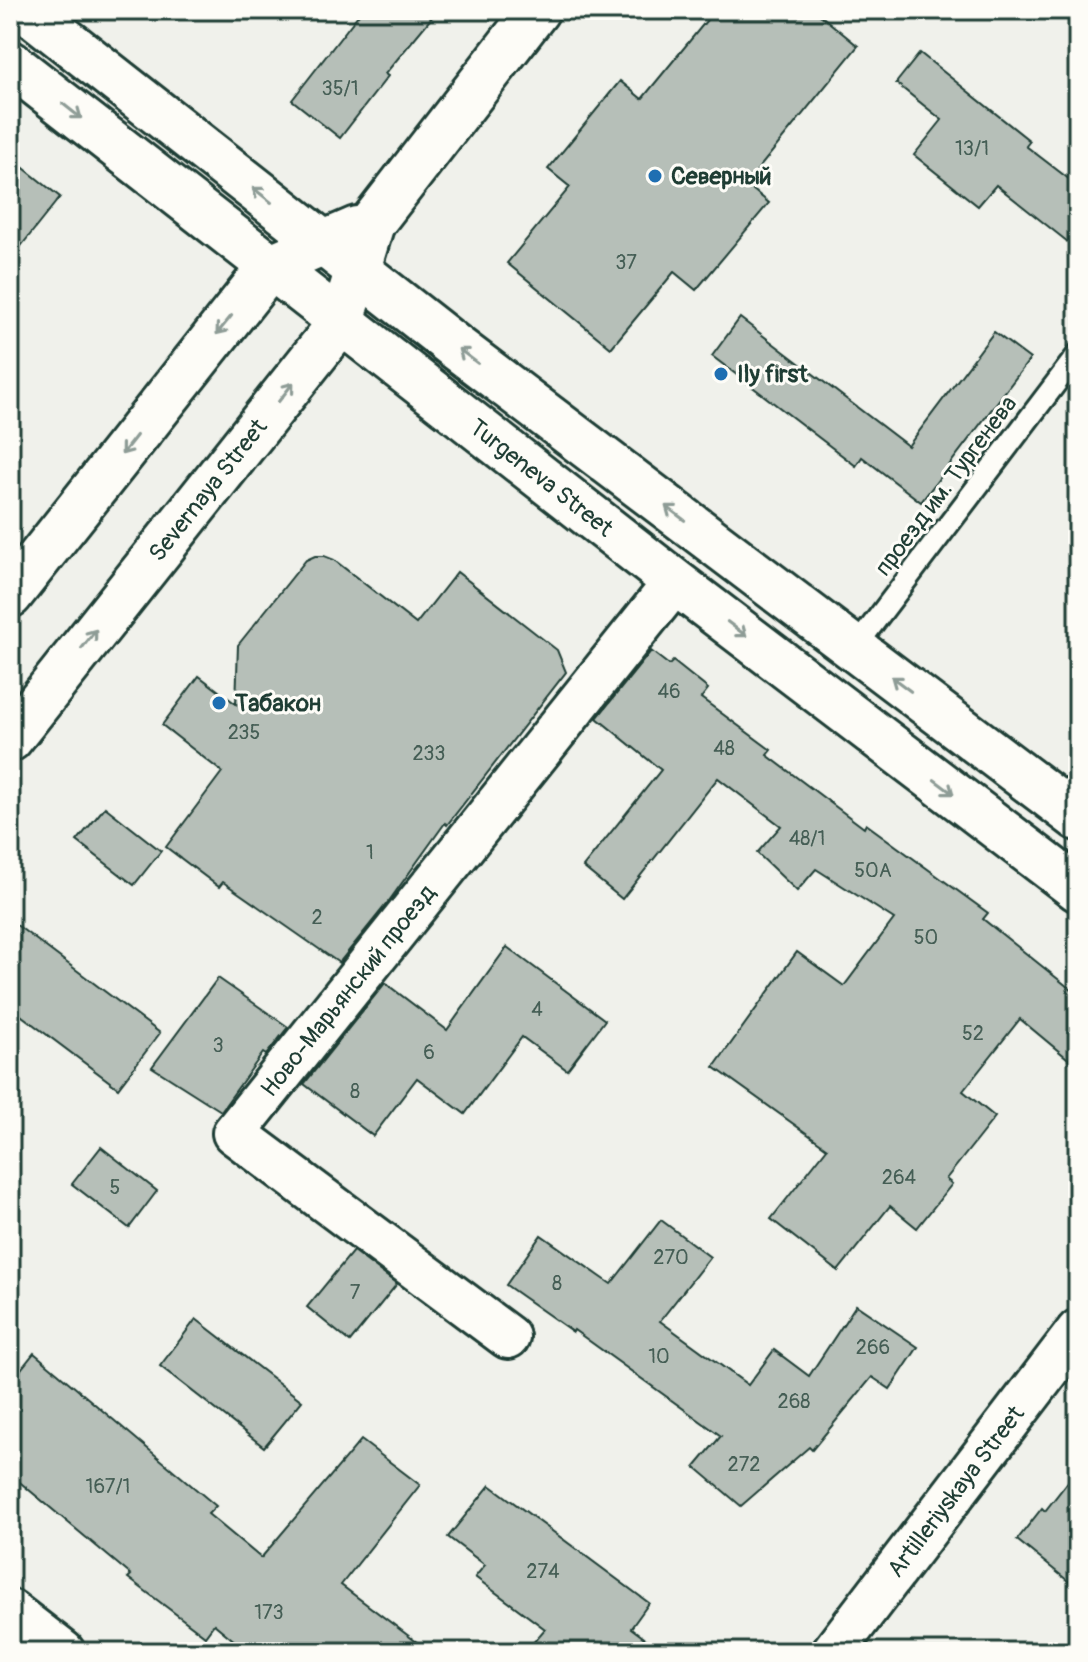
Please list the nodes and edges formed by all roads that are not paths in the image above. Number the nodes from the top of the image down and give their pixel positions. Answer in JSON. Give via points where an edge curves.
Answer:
{"nodes":[{"id":1,"x":27,"y":10,"type":"edge"},
{"id":2,"x":537,"y":10,"type":"edge"},
{"id":3,"x":10,"y":63,"type":"edge"},
{"id":4,"x":372,"y":223,"type":"junction"},
{"id":5,"x":323,"y":243,"type":"junction"},
{"id":6,"x":271,"y":266,"type":"junction"},
{"id":7,"x":358,"y":270,"type":"junction"},
{"id":8,"x":342,"y":321,"type":"junction"},
{"id":9,"x":1078,"y":354,"type":"edge"},
{"id":10,"x":675,"y":582,"type":"junction"},
{"id":11,"x":10,"y":595,"type":"edge"},
{"id":12,"x":854,"y":649,"type":"junction"},
{"id":13,"x":10,"y":739,"type":"edge"},
{"id":14,"x":1078,"y":818,"type":"edge"},
{"id":15,"x":1078,"y":889,"type":"edge"},
{"id":16,"x":1078,"y":1331,"type":"edge"},
{"id":17,"x":508,"y":1337,"type":"dead end"},
{"id":18,"x":10,"y":1611,"type":"edge"},
{"id":19,"x":63,"y":1652,"type":"edge"},
{"id":20,"x":833,"y":1652,"type":"edge"}],
"edges":[{"from":5,"to":1,"type":"main road","one_way":true},
{"from":2,"to":4,"type":"main road","name":"Severnaya Street"},
{"from":3,"to":6,"type":"main road","name":"Turgeneva Street","one_way":true},
{"from":4,"to":5,"type":"main road"},
{"from":4,"to":7,"type":"main road","name":"Severnaya Street"},
{"from":5,"to":6,"type":"main road"},
{"from":5,"to":7,"type":"main road"},
{"from":6,"to":8,"type":"main road","name":"Turgeneva Street"},
{"from":6,"to":11,"type":"main road","one_way":true},
{"from":7,"to":8,"type":"main road","name":"Severnaya Street"},
{"from":12,"to":7,"type":"main road","one_way":true},
{"from":8,"to":10,"type":"main road","name":"Turgeneva Street"},
{"from":13,"to":8,"type":"main road","name":"Severnaya Street","one_way":true},
{"from":9,"to":12,"type":"lane","name":"проезд им. Тургенева"},
{"from":10,"to":15,"type":"main road","name":"Turgeneva Street","one_way":true},
{"from":10,"to":17,"type":"street","name":"Ново-Марьянский проезд","via":[[234,1133]]},
{"from":14,"to":12,"type":"main road","one_way":true},
{"from":16,"to":20,"type":"street","name":"Artilleriyskaya Street"},
{"from":18,"to":19,"type":"street"}]}
